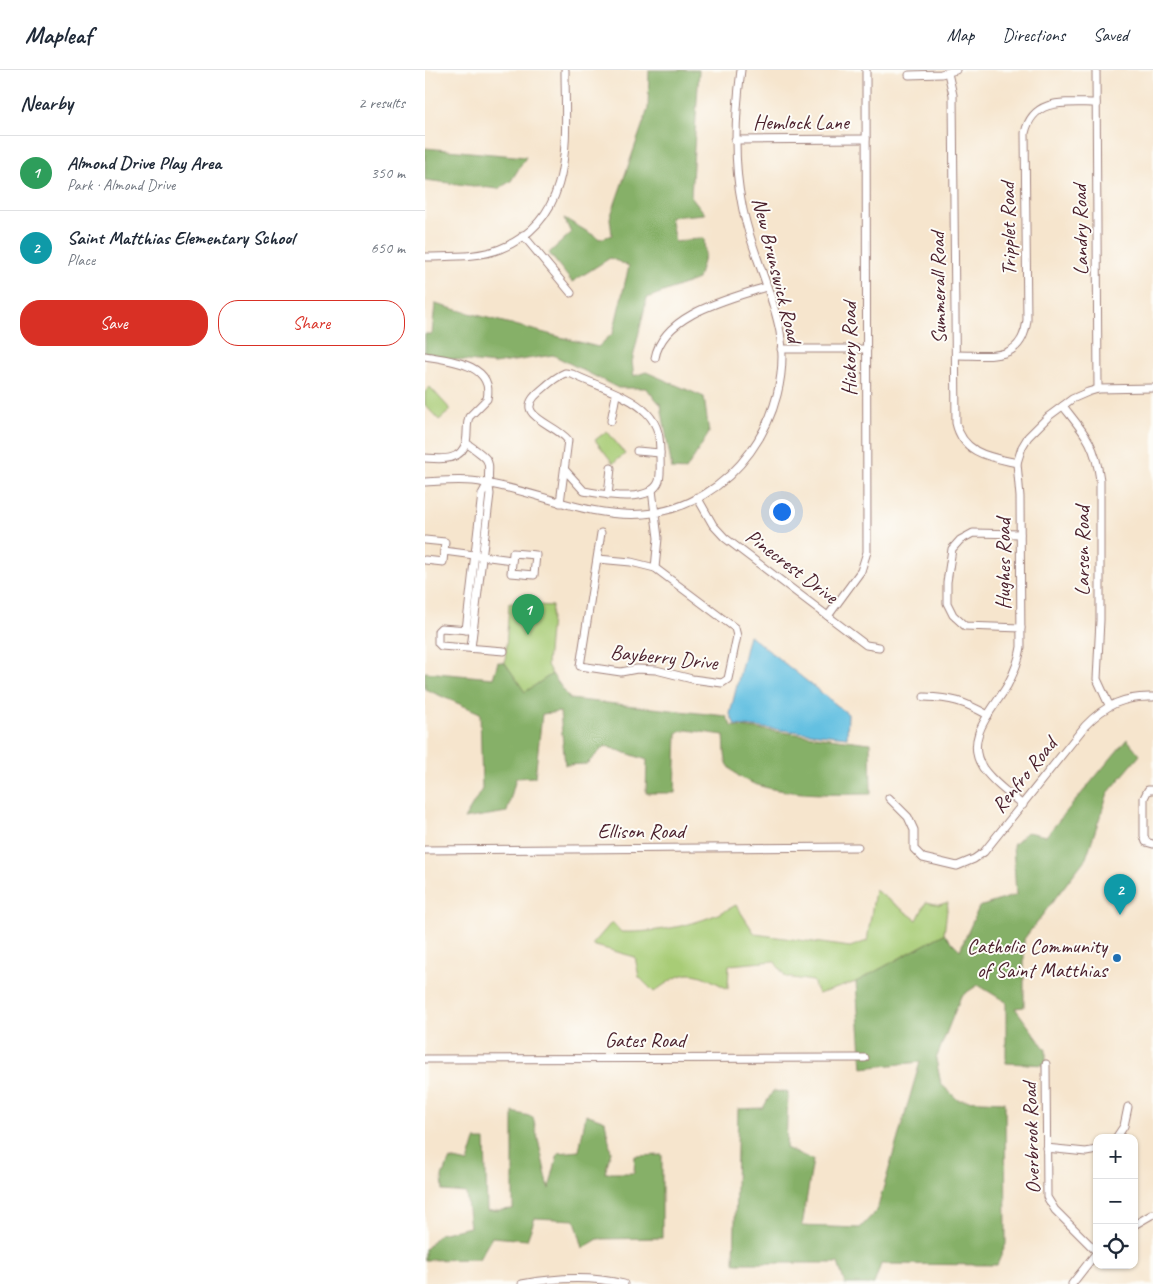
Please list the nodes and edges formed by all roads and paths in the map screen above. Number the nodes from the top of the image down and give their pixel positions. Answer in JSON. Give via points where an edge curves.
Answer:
{"nodes":[{"id":1,"x":565,"y":70,"type":"edge"},
{"id":2,"x":741,"y":70,"type":"edge"},
{"id":3,"x":866,"y":70,"type":"edge"},
{"id":4,"x":956,"y":70,"type":"edge"},
{"id":5,"x":1096,"y":70,"type":"edge"},
{"id":6,"x":948,"y":73,"type":"junction"},
{"id":7,"x":909,"y":75,"type":"dead end"},
{"id":8,"x":1096,"y":103,"type":"junction"},
{"id":9,"x":866,"y":139,"type":"junction"},
{"id":10,"x":735,"y":140,"type":"junction"},
{"id":11,"x":523,"y":235,"type":"junction"},
{"id":12,"x":425,"y":256,"type":"edge"},
{"id":13,"x":766,"y":287,"type":"junction"},
{"id":14,"x":571,"y":293,"type":"dead end"},
{"id":15,"x":781,"y":349,"type":"junction"},
{"id":16,"x":867,"y":349,"type":"junction"},
{"id":17,"x":957,"y":355,"type":"junction"},
{"id":18,"x":425,"y":356,"type":"edge"},
{"id":19,"x":655,"y":358,"type":"dead end"},
{"id":20,"x":1153,"y":388,"type":"edge"},
{"id":21,"x":1098,"y":389,"type":"junction"},
{"id":22,"x":616,"y":395,"type":"junction"},
{"id":23,"x":1063,"y":406,"type":"junction"},
{"id":24,"x":611,"y":421,"type":"dead end"},
{"id":25,"x":466,"y":443,"type":"junction"},
{"id":26,"x":637,"y":451,"type":"dead end"},
{"id":27,"x":660,"y":453,"type":"junction"},
{"id":28,"x":425,"y":458,"type":"edge"},
{"id":29,"x":1017,"y":463,"type":"junction"},
{"id":30,"x":611,"y":468,"type":"dead end"},
{"id":31,"x":565,"y":470,"type":"junction"},
{"id":32,"x":425,"y":482,"type":"edge"},
{"id":33,"x":488,"y":483,"type":"junction"},
{"id":34,"x":653,"y":490,"type":"junction"},
{"id":35,"x":609,"y":495,"type":"junction"},
{"id":36,"x":697,"y":497,"type":"junction"},
{"id":37,"x":560,"y":503,"type":"junction"},
{"id":38,"x":655,"y":512,"type":"junction"},
{"id":39,"x":601,"y":533,"type":"dead end"},
{"id":40,"x":1020,"y":534,"type":"junction"},
{"id":41,"x":425,"y":540,"type":"edge"},
{"id":42,"x":444,"y":552,"type":"junction"},
{"id":43,"x":479,"y":556,"type":"junction"},
{"id":44,"x":598,"y":559,"type":"junction"},
{"id":45,"x":425,"y":560,"type":"edge"},
{"id":46,"x":512,"y":560,"type":"junction"},
{"id":47,"x":655,"y":568,"type":"junction"},
{"id":48,"x":828,"y":616,"type":"junction"},
{"id":49,"x":1021,"y":628,"type":"junction"},
{"id":50,"x":470,"y":631,"type":"junction"},
{"id":51,"x":879,"y":647,"type":"dead end"},
{"id":52,"x":471,"y":648,"type":"junction"},
{"id":53,"x":504,"y":652,"type":"dead end"},
{"id":54,"x":1153,"y":697,"type":"edge"},
{"id":55,"x":924,"y":698,"type":"dead end"},
{"id":56,"x":1109,"y":705,"type":"junction"},
{"id":57,"x":988,"y":715,"type":"junction"},
{"id":58,"x":1153,"y":790,"type":"edge"},
{"id":59,"x":889,"y":798,"type":"dead end"},
{"id":60,"x":1023,"y":805,"type":"junction"},
{"id":61,"x":1153,"y":844,"type":"edge"},
{"id":62,"x":858,"y":847,"type":"dead end"},
{"id":63,"x":425,"y":850,"type":"edge"},
{"id":64,"x":865,"y":1058,"type":"dead end"},
{"id":65,"x":425,"y":1059,"type":"edge"},
{"id":66,"x":1046,"y":1064,"type":"dead end"},
{"id":67,"x":1128,"y":1107,"type":"dead end"},
{"id":68,"x":1119,"y":1134,"type":"edge"},
{"id":69,"x":1046,"y":1148,"type":"junction"},
{"id":70,"x":1093,"y":1151,"type":"edge"},
{"id":71,"x":1153,"y":1214,"type":"edge"},
{"id":72,"x":1136,"y":1224,"type":"edge"},
{"id":73,"x":1093,"y":1248,"type":"edge"},
{"id":74,"x":1093,"y":1257,"type":"edge"},
{"id":75,"x":521,"y":1284,"type":"edge"},
{"id":76,"x":624,"y":1284,"type":"edge"},
{"id":77,"x":1072,"y":1284,"type":"edge"}],
"edges":[{"from":1,"to":11,"type":"street","via":[[565,132],[560,184],[549,207]]},
{"from":2,"to":10,"type":"street","name":"New Brunswick Road"},
{"from":3,"to":9,"type":"street","name":"Hickory Road"},
{"from":4,"to":6,"type":"street"},
{"from":5,"to":8,"type":"street","name":"Landry Road"},
{"from":6,"to":7,"type":"street"},
{"from":6,"to":17,"type":"street","name":"Summerall Road","via":[[953,95]]},
{"from":8,"to":17,"type":"street","name":"Tripplet Road","via":[[1048,104],[1034,113],[1027,124],[1027,320],[1024,337],[1012,350],[1000,355]]},
{"from":8,"to":21,"type":"street","name":"Landry Road"},
{"from":9,"to":10,"type":"street","name":"Hemlock Lane"},
{"from":9,"to":16,"type":"street","name":"Hickory Road"},
{"from":10,"to":13,"type":"street","name":"New Brunswick Road","via":[[743,212]]},
{"from":11,"to":12,"type":"street","via":[[490,252],[469,256]]},
{"from":11,"to":14,"type":"street"},
{"from":13,"to":15,"type":"street","name":"New Brunswick Road","via":[[780,332]]},
{"from":13,"to":19,"type":"street","via":[[716,303],[685,319],[659,343]]},
{"from":15,"to":16,"type":"street"},
{"from":15,"to":36,"type":"street","name":"New Brunswick Road","via":[[777,396],[757,443],[735,470]]},
{"from":16,"to":48,"type":"street","name":"Hickory Road","via":[[867,552],[861,572]]},
{"from":17,"to":29,"type":"street","name":"Summerall Road","via":[[956,422],[961,435],[978,453]]},
{"from":18,"to":25,"type":"street","via":[[474,368],[487,383],[487,399],[468,420]]},
{"from":20,"to":21,"type":"street","name":"Hughes Road"},
{"from":21,"to":23,"type":"street","name":"Hughes Road"},
{"from":22,"to":24,"type":"street"},
{"from":22,"to":27,"type":"street","via":[[640,406],[655,422],[659,431]]},
{"from":22,"to":31,"type":"street","via":[[565,373],[531,399],[531,413],[568,440]]},
{"from":23,"to":29,"type":"street","name":"Hughes Road","via":[[1028,437]]},
{"from":23,"to":56,"type":"street","name":"Larsen Road","via":[[1089,438],[1097,457],[1100,480],[1097,679]]},
{"from":25,"to":28,"type":"street","via":[[454,458]]},
{"from":25,"to":33,"type":"street","via":[[489,462]]},
{"from":26,"to":27,"type":"street"},
{"from":27,"to":34,"type":"street","via":[[659,481]]},
{"from":29,"to":40,"type":"street","name":"Hughes Road"},
{"from":30,"to":35,"type":"street"},
{"from":31,"to":35,"type":"street","via":[[582,490]]},
{"from":31,"to":37,"type":"street"},
{"from":32,"to":33,"type":"street","name":"New Brunswick Road"},
{"from":33,"to":37,"type":"street","name":"New Brunswick Road"},
{"from":33,"to":43,"type":"street"},
{"from":34,"to":35,"type":"street","via":[[633,497]]},
{"from":34,"to":38,"type":"street"},
{"from":36,"to":38,"type":"street","name":"New Brunswick Road"},
{"from":36,"to":48,"type":"street","name":"Pinecrest Drive","via":[[713,525],[725,538]]},
{"from":37,"to":38,"type":"street","name":"New Brunswick Road","via":[[609,514]]},
{"from":38,"to":47,"type":"street","via":[[658,538]]},
{"from":39,"to":44,"type":"street"},
{"from":40,"to":49,"type":"street","name":"Hughes Road"},
{"from":40,"to":49,"type":"street","via":[[973,533],[960,540],[950,553],[946,598],[949,609],[965,626]]},
{"from":41,"to":42,"type":"street","via":[[445,542]]},
{"from":42,"to":43,"type":"street"},
{"from":42,"to":45,"type":"street","via":[[443,562]]},
{"from":43,"to":46,"type":"street"},
{"from":43,"to":50,"type":"street"},
{"from":44,"to":47,"type":"street","name":"Bayberry Drive"},
{"from":44,"to":47,"type":"street","name":"Bayberry Drive","via":[[580,666],[621,672],[656,670],[692,679],[725,682],[731,672],[737,631]]},
{"from":46,"to":46,"type":"street","via":[[511,573],[534,575],[536,555],[513,553]]},
{"from":48,"to":51,"type":"street","name":"Pinecrest Drive","via":[[866,645]]},
{"from":49,"to":57,"type":"street","name":"Hughes Road","via":[[1019,661]]},
{"from":50,"to":52,"type":"street"},
{"from":50,"to":52,"type":"street","via":[[441,628],[437,641],[441,646]]},
{"from":52,"to":53,"type":"street"},
{"from":54,"to":56,"type":"street","name":"Renfro Road","via":[[1131,698]]},
{"from":55,"to":57,"type":"street","via":[[962,700]]},
{"from":56,"to":60,"type":"street","name":"Renfro Road","via":[[1085,726]]},
{"from":57,"to":60,"type":"street","name":"Hughes Road","via":[[977,738],[979,759],[998,784]]},
{"from":58,"to":61,"type":"street","via":[[1148,790],[1144,798],[1144,836],[1145,842]]},
{"from":59,"to":60,"type":"street","name":"Renfro Road","via":[[912,825],[914,849],[921,856],[952,866],[984,852]]},
{"from":62,"to":63,"type":"street","name":"Ellison Road"},
{"from":64,"to":65,"type":"street","name":"Gates Road"},
{"from":66,"to":69,"type":"street","name":"Overbrook Road"},
{"from":67,"to":68,"type":"street"},
{"from":69,"to":70,"type":"street"},
{"from":69,"to":73,"type":"street","name":"Overbrook Road","via":[[1046,1190],[1051,1204]]},
{"from":71,"to":72,"type":"street"},
{"from":74,"to":77,"type":"street"},
{"from":75,"to":76,"type":"street","via":[[563,1279]]}]}
